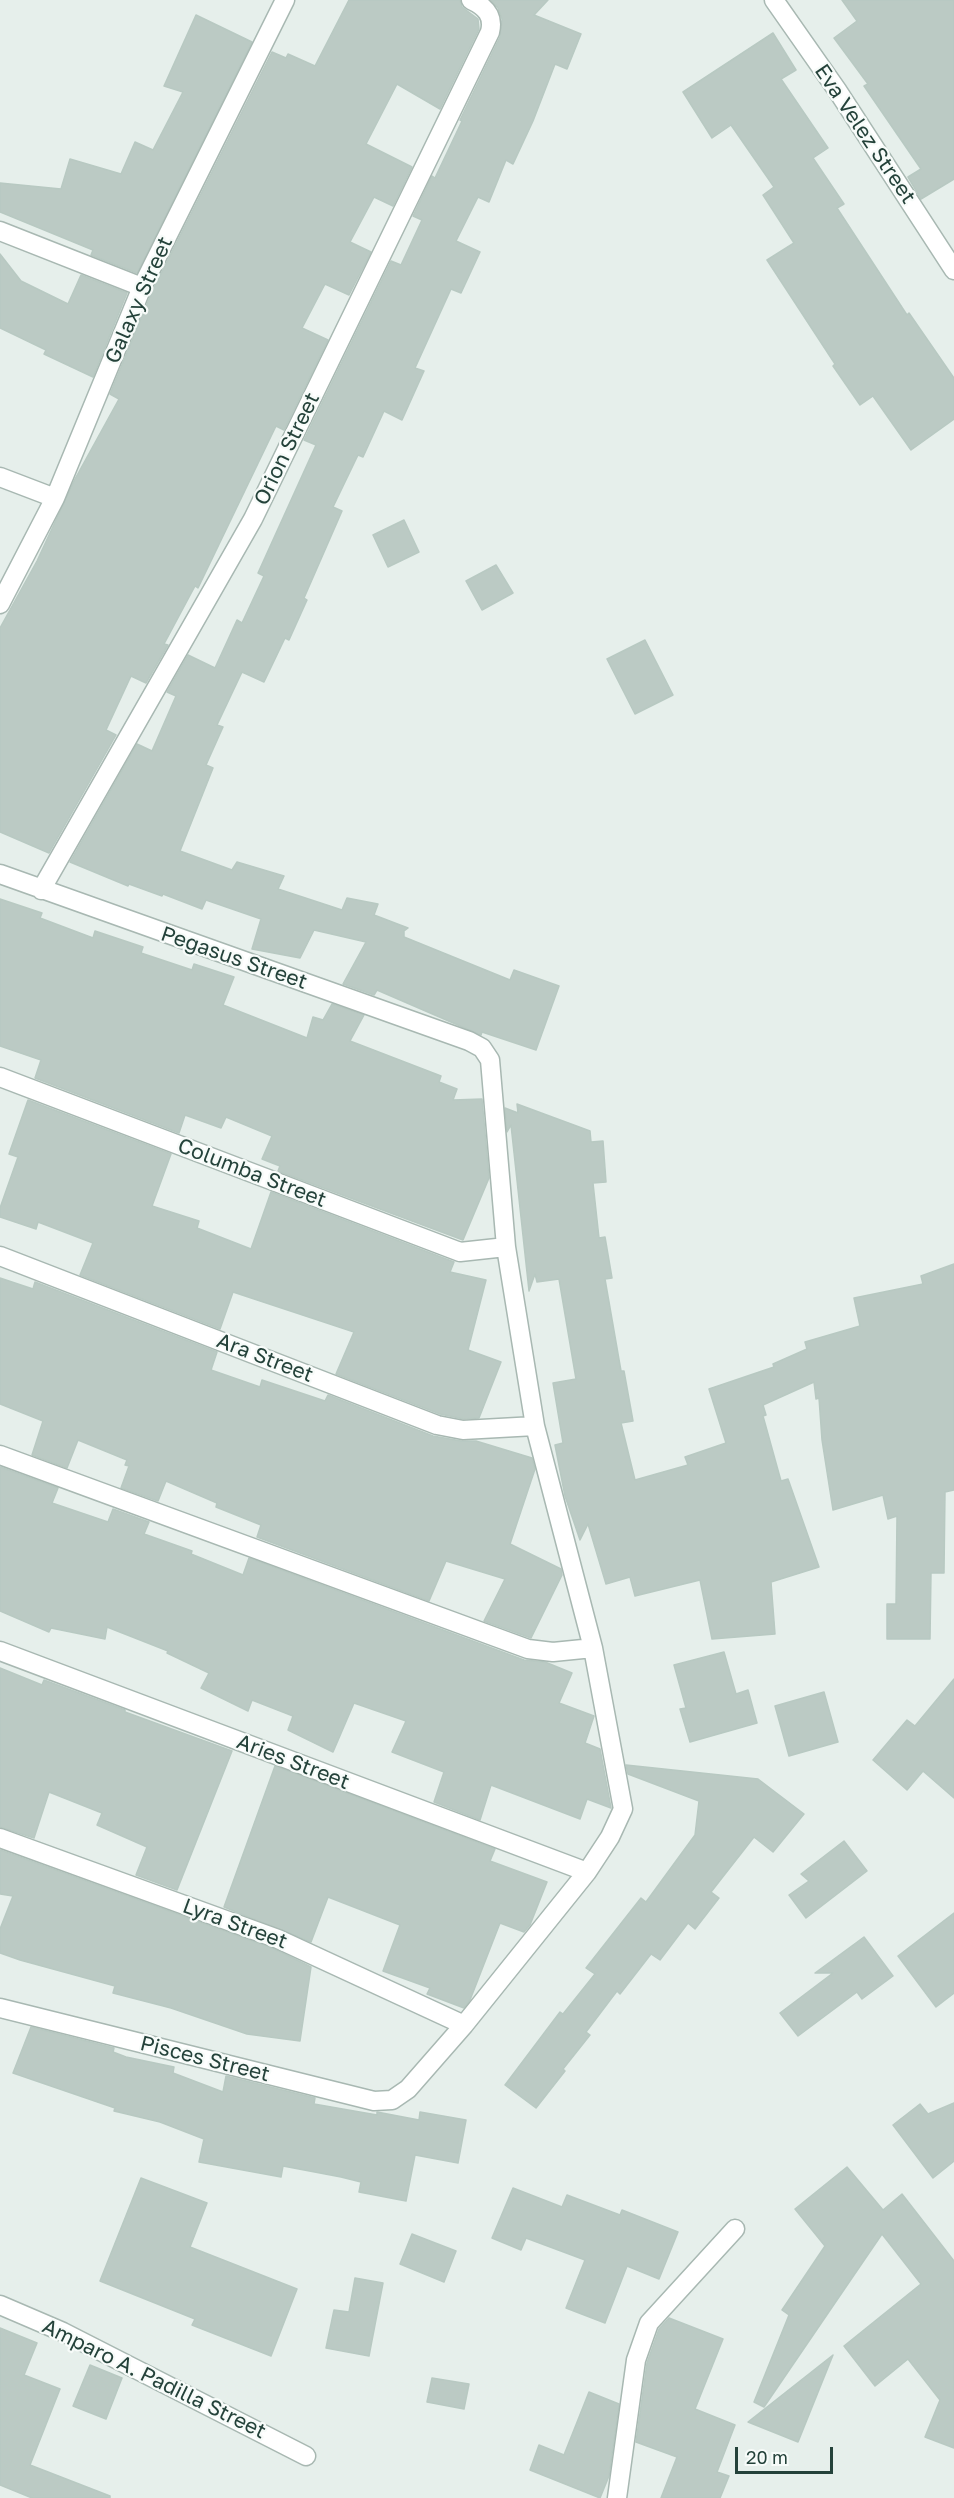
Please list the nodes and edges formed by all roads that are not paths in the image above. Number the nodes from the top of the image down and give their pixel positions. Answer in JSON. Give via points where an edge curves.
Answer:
{"nodes":[{"id":1,"x":285,"y":0,"type":"edge"},
{"id":2,"x":471,"y":0,"type":"edge"},
{"id":3,"x":774,"y":0,"type":"edge"},
{"id":4,"x":0,"y":231,"type":"edge"},
{"id":5,"x":954,"y":270,"type":"edge"},
{"id":6,"x":142,"y":287,"type":"junction"},
{"id":7,"x":0,"y":477,"type":"edge"},
{"id":8,"x":55,"y":498,"type":"junction"},
{"id":9,"x":0,"y":604,"type":"edge"},
{"id":10,"x":0,"y":874,"type":"edge"},
{"id":11,"x":41,"y":890,"type":"junction"},
{"id":12,"x":0,"y":1077,"type":"edge"},
{"id":13,"x":506,"y":1247,"type":"junction"},
{"id":14,"x":0,"y":1256,"type":"edge"},
{"id":15,"x":535,"y":1426,"type":"junction"},
{"id":16,"x":0,"y":1455,"type":"edge"},
{"id":17,"x":593,"y":1648,"type":"junction"},
{"id":18,"x":0,"y":1651,"type":"edge"},
{"id":19,"x":0,"y":1838,"type":"edge"},
{"id":20,"x":587,"y":1872,"type":"junction"},
{"id":21,"x":0,"y":2008,"type":"edge"},
{"id":22,"x":464,"y":2025,"type":"junction"},
{"id":23,"x":735,"y":2229,"type":"dead end"},
{"id":24,"x":0,"y":2305,"type":"edge"},
{"id":25,"x":306,"y":2456,"type":"dead end"},
{"id":26,"x":617,"y":2498,"type":"edge"}],
"edges":[{"from":1,"to":6,"type":"street","name":"Galaxy Street"},
{"from":2,"to":11,"type":"street","name":"Orion Street","via":[[490,16],[490,32],[253,519]]},
{"from":3,"to":5,"type":"street","name":"Eva Velez Street"},
{"from":4,"to":6,"type":"street"},
{"from":6,"to":8,"type":"street","name":"Galaxy Street"},
{"from":7,"to":8,"type":"street"},
{"from":8,"to":9,"type":"street","name":"Galaxy Street"},
{"from":10,"to":11,"type":"street","name":"Pegasus Street"},
{"from":11,"to":13,"type":"street","name":"Pegasus Street","via":[[482,1048],[490,1060]]},
{"from":12,"to":13,"type":"street","name":"Columba Street","via":[[460,1252]]},
{"from":13,"to":15,"type":"street"},
{"from":14,"to":15,"type":"street","name":"Ara Street","via":[[437,1425],[463,1430]]},
{"from":15,"to":17,"type":"street"},
{"from":16,"to":17,"type":"street","via":[[528,1649],[553,1652]]},
{"from":17,"to":20,"type":"street","via":[[623,1809]]},
{"from":18,"to":20,"type":"street","name":"Aries Street"},
{"from":19,"to":22,"type":"street","name":"Lyra Street","via":[[278,1939]]},
{"from":20,"to":22,"type":"street"},
{"from":21,"to":22,"type":"street","name":"Pisces Street","via":[[374,2101],[392,2100],[408,2089]]},
{"from":23,"to":26,"type":"street","via":[[649,2323],[636,2360]]},
{"from":24,"to":25,"type":"street","name":"Amparo A. Padilla Street","via":[[63,2332]]}]}
